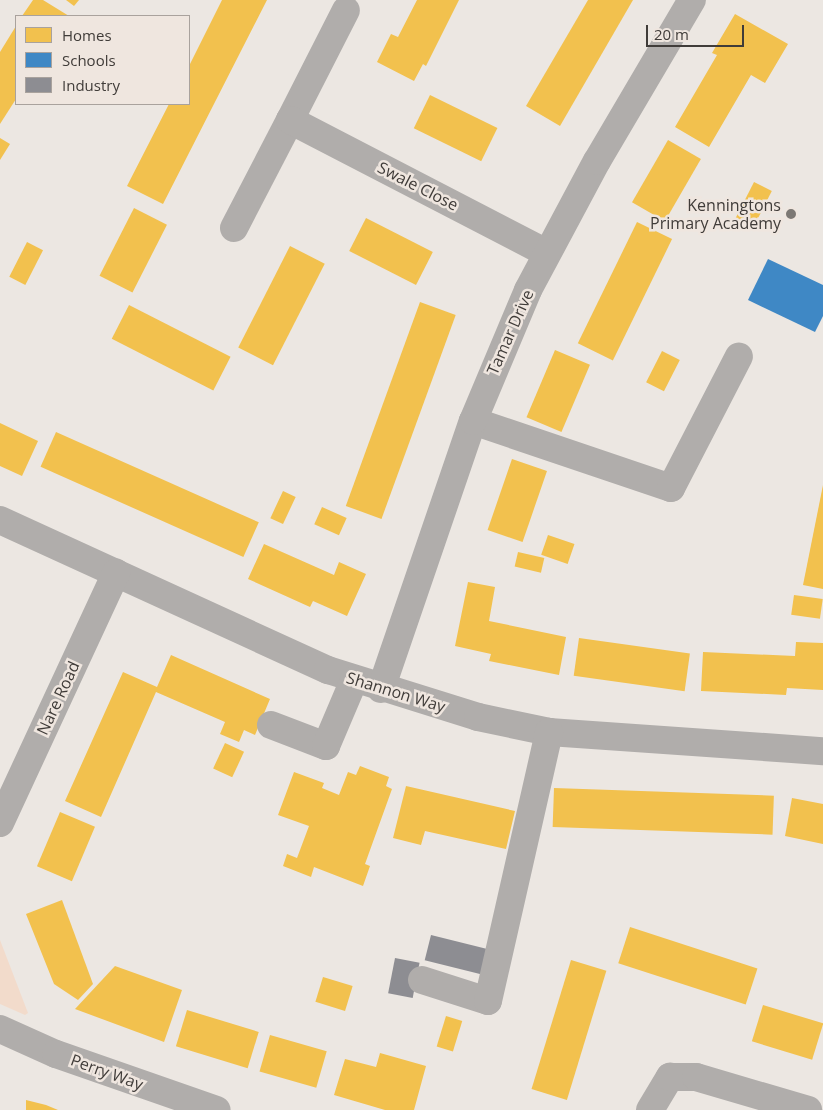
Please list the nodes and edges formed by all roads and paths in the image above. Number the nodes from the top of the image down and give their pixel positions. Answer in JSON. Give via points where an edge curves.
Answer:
{"nodes":[{"id":1,"x":692,"y":0,"type":"edge"},
{"id":2,"x":346,"y":10,"type":"dead end"},
{"id":3,"x":290,"y":120,"type":"junction"},
{"id":4,"x":234,"y":228,"type":"dead end"},
{"id":5,"x":547,"y":253,"type":"junction"},
{"id":6,"x":738,"y":356,"type":"dead end"},
{"id":7,"x":473,"y":422,"type":"junction"},
{"id":8,"x":0,"y":520,"type":"edge"},
{"id":9,"x":116,"y":573,"type":"junction"},
{"id":10,"x":354,"y":680,"type":"junction"},
{"id":11,"x":381,"y":689,"type":"junction"},
{"id":12,"x":271,"y":725,"type":"dead end"},
{"id":13,"x":549,"y":732,"type":"junction"},
{"id":14,"x":823,"y":751,"type":"edge"},
{"id":15,"x":0,"y":823,"type":"edge"},
{"id":16,"x":422,"y":980,"type":"dead end"},
{"id":17,"x":0,"y":1029,"type":"edge"},
{"id":18,"x":217,"y":1110,"type":"edge"},
{"id":19,"x":650,"y":1110,"type":"edge"},
{"id":20,"x":808,"y":1110,"type":"edge"}],
"edges":[{"from":1,"to":5,"type":"street","name":"Tamar Drive"},
{"from":2,"to":3,"type":"street"},
{"from":3,"to":4,"type":"street"},
{"from":3,"to":5,"type":"street","name":"Swale Close"},
{"from":5,"to":7,"type":"street","name":"Tamar Drive"},
{"from":6,"to":7,"type":"street","via":[[671,488]]},
{"from":7,"to":11,"type":"street","name":"Tamar Drive"},
{"from":8,"to":9,"type":"street","name":"Shannon Way"},
{"from":9,"to":10,"type":"street","name":"Shannon Way"},
{"from":9,"to":15,"type":"street","name":"Nare Road"},
{"from":10,"to":11,"type":"street","name":"Shannon Way"},
{"from":10,"to":12,"type":"street","via":[[326,746]]},
{"from":11,"to":13,"type":"street","name":"Shannon Way","via":[[478,717]]},
{"from":13,"to":14,"type":"street","name":"Shannon Way"},
{"from":13,"to":16,"type":"street","via":[[488,1001]]},
{"from":17,"to":18,"type":"street","name":"Perry Way","via":[[56,1054]]},
{"from":19,"to":20,"type":"street","via":[[670,1077],[696,1076]]}]}
